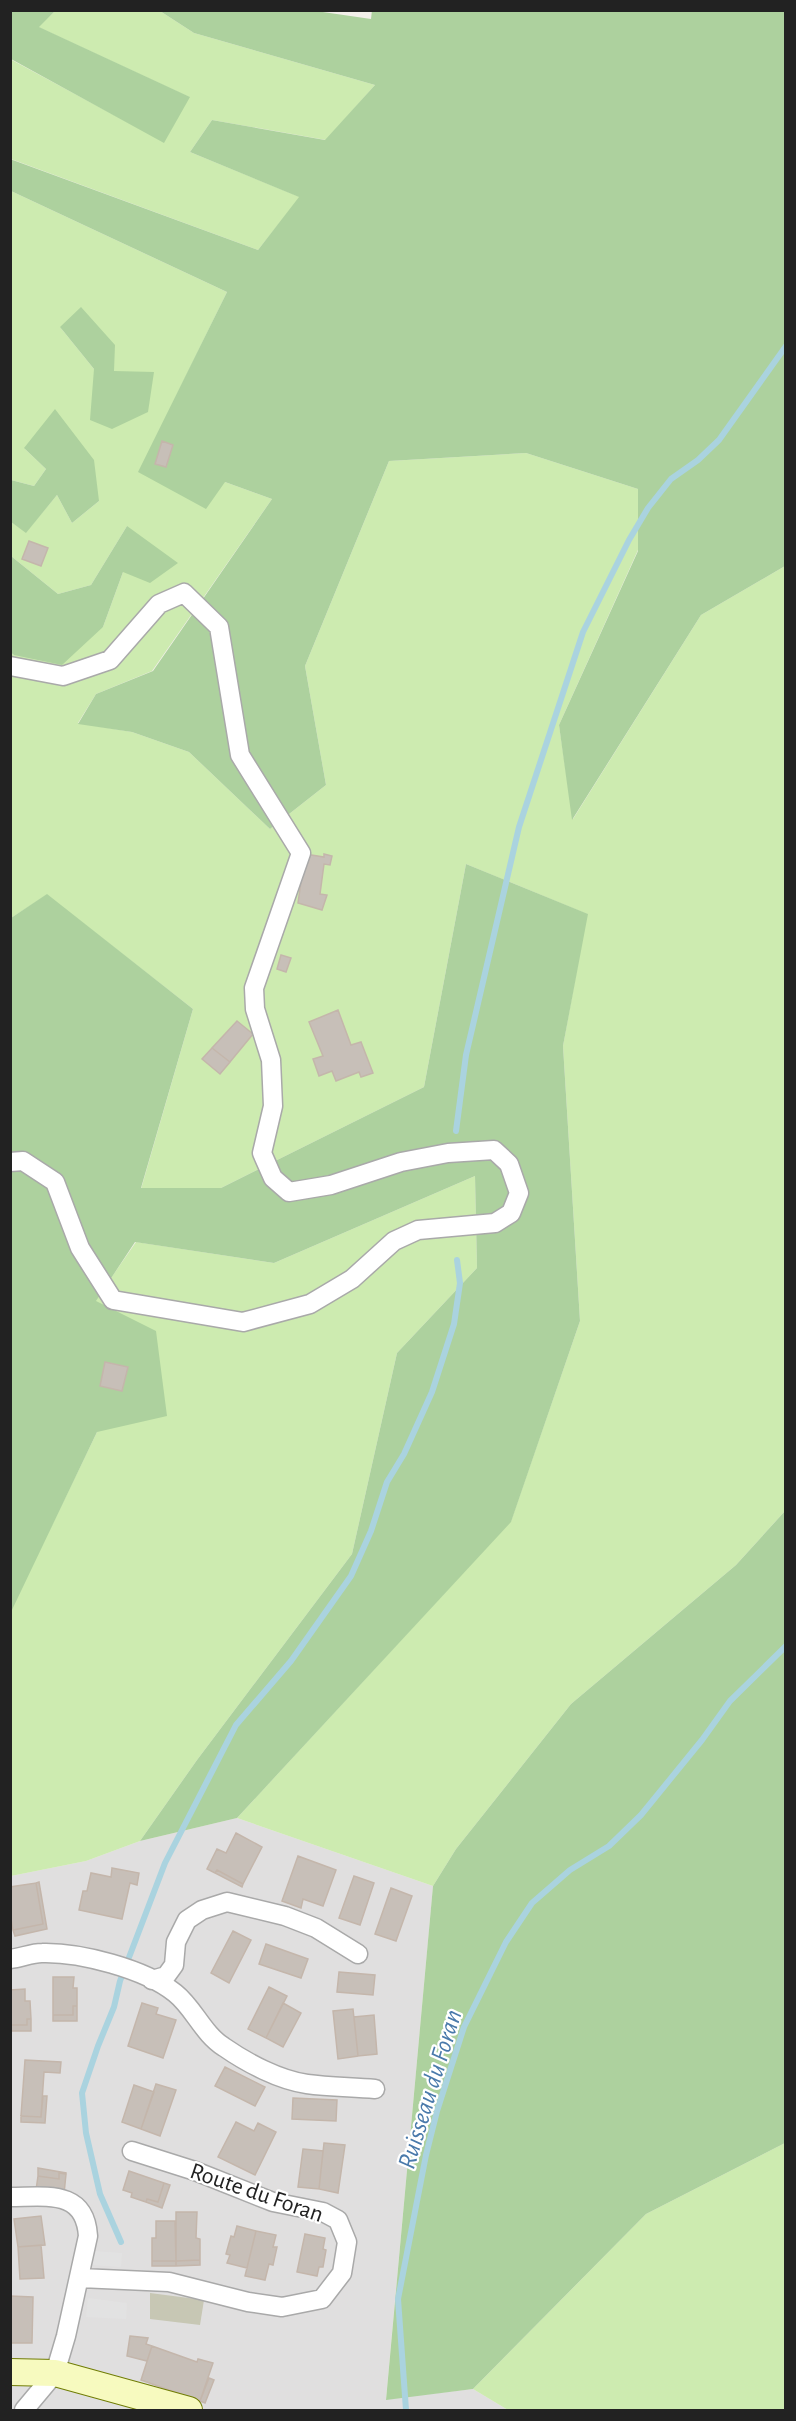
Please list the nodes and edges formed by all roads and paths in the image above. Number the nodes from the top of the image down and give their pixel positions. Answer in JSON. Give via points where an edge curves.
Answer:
{"nodes":[{"id":1,"x":10,"y":666,"type":"edge"},
{"id":2,"x":10,"y":1162,"type":"edge"},
{"id":3,"x":358,"y":1954,"type":"dead end"},
{"id":4,"x":10,"y":1959,"type":"edge"},
{"id":5,"x":144,"y":1977,"type":"junction"},
{"id":6,"x":375,"y":2089,"type":"dead end"},
{"id":7,"x":132,"y":2151,"type":"dead end"},
{"id":8,"x":10,"y":2197,"type":"edge"},
{"id":9,"x":80,"y":2278,"type":"junction"},
{"id":10,"x":10,"y":2372,"type":"edge"},
{"id":11,"x":55,"y":2373,"type":"junction"},
{"id":12,"x":24,"y":2410,"type":"edge"},
{"id":13,"x":189,"y":2410,"type":"edge"}],
"edges":[{"from":1,"to":2,"type":"street","via":[[63,676],[110,660],[159,604],[184,593],[219,627],[240,755],[301,853],[254,988],[255,1009],[271,1060],[273,1106],[262,1153],[273,1178],[289,1192],[331,1185],[401,1162],[494,1150],[509,1164],[519,1193],[511,1213],[495,1223],[418,1230],[394,1241],[352,1280],[310,1304],[243,1322],[113,1300],[80,1248],[55,1182],[23,1161]]},
{"from":3,"to":5,"type":"street","via":[[316,1928],[227,1902],[187,1920],[176,1942],[174,1965],[166,1976]]},
{"from":4,"to":5,"type":"street","via":[[40,1953],[81,1955]]},
{"from":5,"to":6,"type":"street","via":[[176,1994],[222,2047],[248,2061],[305,2084]]},
{"from":7,"to":9,"type":"street","name":"Route du Foran","via":[[273,2202],[323,2212],[338,2220],[347,2242],[342,2273],[322,2299],[282,2307],[169,2282]]},
{"from":8,"to":9,"type":"street","via":[[66,2199],[80,2209],[88,2224],[88,2236]]},
{"from":9,"to":11,"type":"street"},
{"from":10,"to":11,"type":"street"},
{"from":11,"to":12,"type":"street"},
{"from":11,"to":13,"type":"street"}]}
